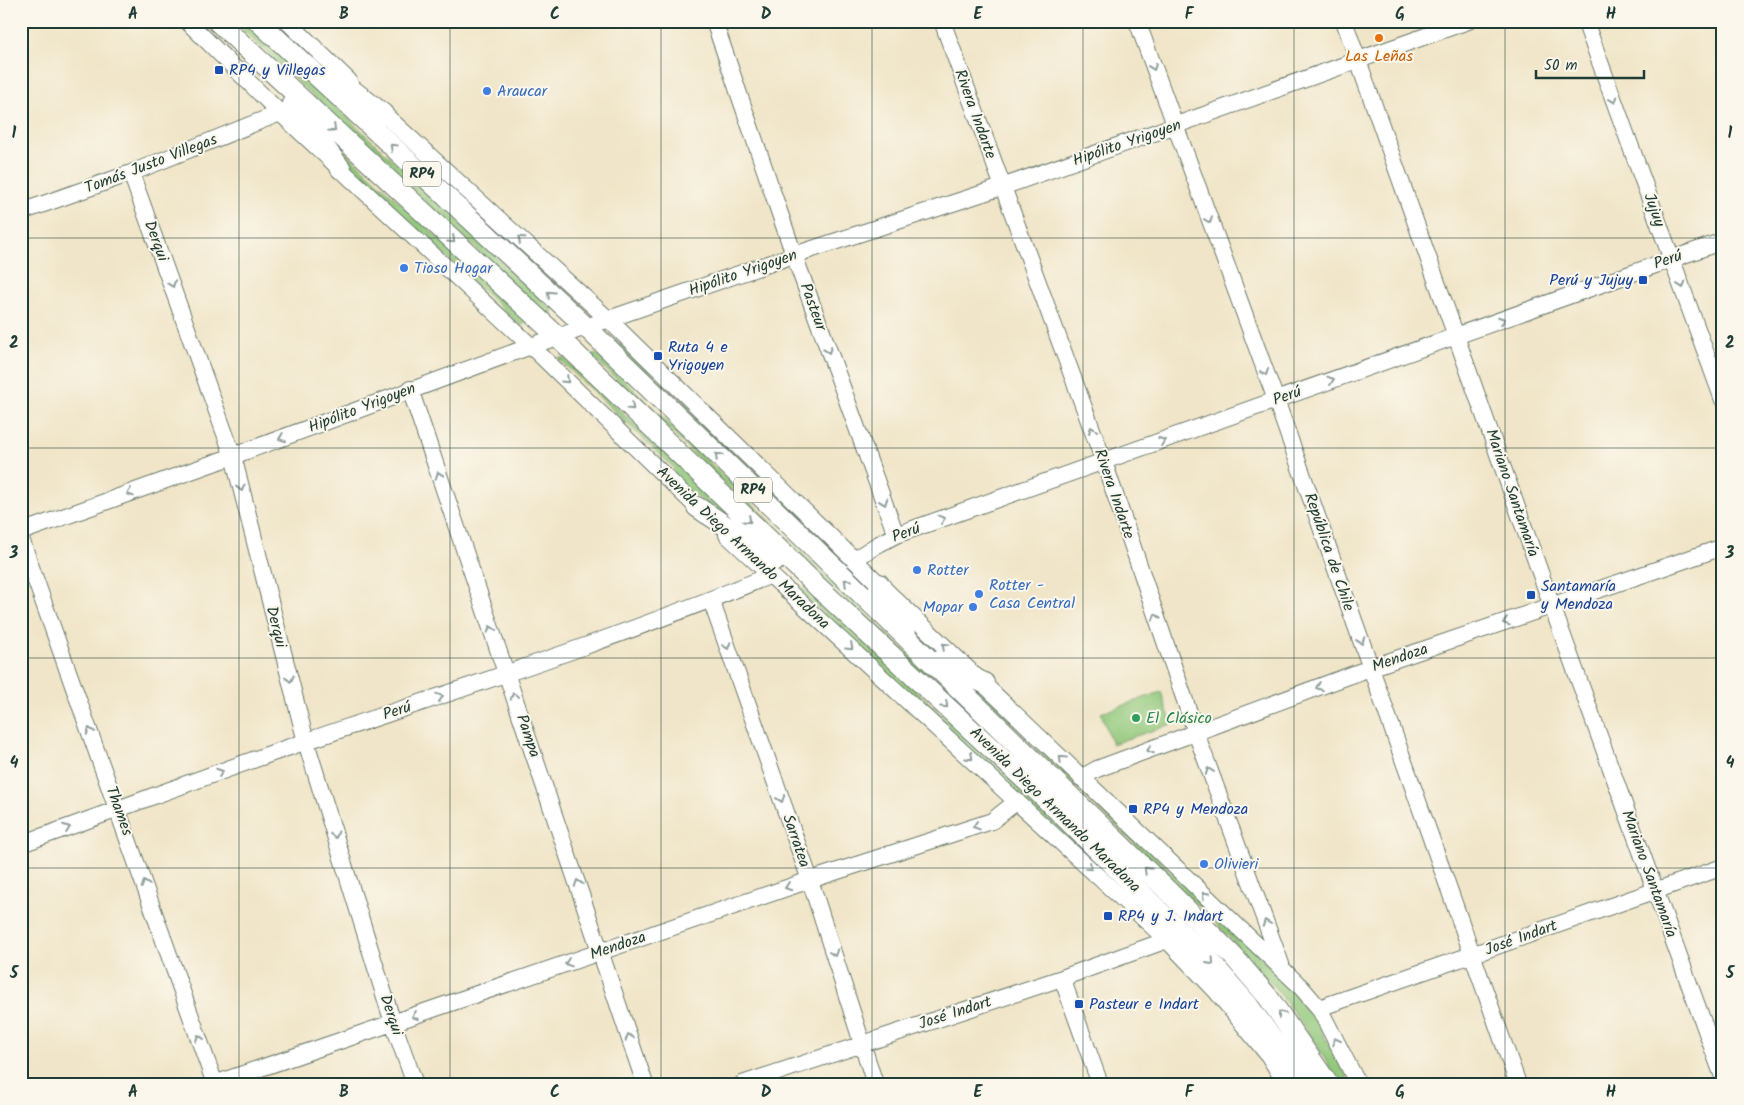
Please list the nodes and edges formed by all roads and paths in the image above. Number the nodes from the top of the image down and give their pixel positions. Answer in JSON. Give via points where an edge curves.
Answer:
{"nodes":[{"id":1,"x":188,"y":21,"type":"edge"},
{"id":2,"x":209,"y":21,"type":"edge"},
{"id":3,"x":217,"y":21,"type":"edge"},
{"id":4,"x":258,"y":21,"type":"edge"},
{"id":5,"x":262,"y":21,"type":"edge"},
{"id":6,"x":287,"y":21,"type":"edge"},
{"id":7,"x":714,"y":21,"type":"edge"},
{"id":8,"x":942,"y":21,"type":"edge"},
{"id":9,"x":1137,"y":21,"type":"edge"},
{"id":10,"x":1344,"y":21,"type":"edge"},
{"id":11,"x":1468,"y":21,"type":"edge"},
{"id":12,"x":1585,"y":21,"type":"edge"},
{"id":13,"x":241,"y":44,"type":"junction"},
{"id":14,"x":259,"y":60,"type":"junction"},
{"id":15,"x":1358,"y":61,"type":"junction"},
{"id":16,"x":280,"y":113,"type":"junction"},
{"id":17,"x":383,"y":114,"type":"junction"},
{"id":18,"x":1175,"y":127,"type":"junction"},
{"id":19,"x":341,"y":169,"type":"junction"},
{"id":20,"x":132,"y":172,"type":"junction"},
{"id":21,"x":1002,"y":187,"type":"junction"},
{"id":22,"x":21,"y":212,"type":"edge"},
{"id":23,"x":1723,"y":241,"type":"edge"},
{"id":24,"x":794,"y":255,"type":"junction"},
{"id":25,"x":1672,"y":259,"type":"junction"},
{"id":26,"x":609,"y":320,"type":"junction"},
{"id":27,"x":586,"y":327,"type":"junction"},
{"id":28,"x":1457,"y":336,"type":"junction"},
{"id":29,"x":558,"y":337,"type":"junction"},
{"id":30,"x":531,"y":346,"type":"junction"},
{"id":31,"x":410,"y":390,"type":"junction"},
{"id":32,"x":1276,"y":400,"type":"junction"},
{"id":33,"x":1723,"y":400,"type":"edge"},
{"id":34,"x":233,"y":456,"type":"junction"},
{"id":35,"x":1104,"y":462,"type":"junction"},
{"id":36,"x":697,"y":507,"type":"junction"},
{"id":37,"x":21,"y":532,"type":"edge"},
{"id":38,"x":896,"y":535,"type":"junction"},
{"id":39,"x":21,"y":539,"type":"edge"},
{"id":40,"x":1723,"y":547,"type":"edge"},
{"id":41,"x":855,"y":559,"type":"junction"},
{"id":42,"x":771,"y":575,"type":"junction"},
{"id":43,"x":879,"y":584,"type":"junction"},
{"id":44,"x":820,"y":589,"type":"junction"},
{"id":45,"x":711,"y":600,"type":"junction"},
{"id":46,"x":1552,"y":606,"type":"junction"},
{"id":47,"x":920,"y":652,"type":"junction"},
{"id":48,"x":1370,"y":668,"type":"junction"},
{"id":49,"x":507,"y":675,"type":"junction"},
{"id":50,"x":984,"y":683,"type":"junction"},
{"id":51,"x":1196,"y":734,"type":"junction"},
{"id":52,"x":306,"y":742,"type":"junction"},
{"id":53,"x":1081,"y":778,"type":"junction"},
{"id":54,"x":1017,"y":801,"type":"junction"},
{"id":55,"x":118,"y":809,"type":"junction"},
{"id":56,"x":21,"y":844,"type":"edge"},
{"id":57,"x":1723,"y":867,"type":"edge"},
{"id":58,"x":810,"y":880,"type":"junction"},
{"id":59,"x":1654,"y":889,"type":"junction"},
{"id":60,"x":1167,"y":940,"type":"junction"},
{"id":61,"x":601,"y":952,"type":"junction"},
{"id":62,"x":1473,"y":955,"type":"junction"},
{"id":63,"x":1282,"y":969,"type":"junction"},
{"id":64,"x":1062,"y":978,"type":"junction"},
{"id":65,"x":1319,"y":1008,"type":"junction"},
{"id":66,"x":393,"y":1023,"type":"junction"},
{"id":67,"x":862,"y":1043,"type":"junction"},
{"id":68,"x":1723,"y":1078,"type":"edge"},
{"id":69,"x":215,"y":1084,"type":"edge"},
{"id":70,"x":415,"y":1084,"type":"edge"},
{"id":71,"x":644,"y":1084,"type":"edge"},
{"id":72,"x":742,"y":1084,"type":"edge"},
{"id":73,"x":876,"y":1084,"type":"edge"},
{"id":74,"x":1100,"y":1084,"type":"edge"},
{"id":75,"x":1286,"y":1084,"type":"edge"},
{"id":76,"x":1305,"y":1084,"type":"edge"},
{"id":77,"x":1328,"y":1084,"type":"edge"},
{"id":78,"x":1358,"y":1084,"type":"edge"},
{"id":79,"x":1518,"y":1084,"type":"edge"}],
"edges":[{"from":1,"to":16,"type":"street","name":"Avenida Diego Armando Maradona"},
{"from":2,"to":13,"type":"main road"},
{"from":3,"to":13,"type":"main road","name":"Avenida Diego Armando Maradona","number":"RP4"},
{"from":27,"to":4,"type":"main road","name":"Avenida Diego Armando Maradona","number":"RP4","one_way":true},
{"from":5,"to":17,"type":"main road"},
{"from":6,"to":17,"type":"street"},
{"from":7,"to":24,"type":"street","name":"Pasteur"},
{"from":8,"to":21,"type":"street","name":"Rivera Indarte"},
{"from":9,"to":18,"type":"street","name":"República de Chile","one_way":true},
{"from":10,"to":15,"type":"street","name":"Mariano Santamaría"},
{"from":11,"to":15,"type":"street","name":"Hipólito Yrigoyen"},
{"from":12,"to":25,"type":"street","name":"Jujuy","one_way":true},
{"from":13,"to":14,"type":"main road","name":"Avenida Diego Armando Maradona","number":"RP4"},
{"from":14,"to":19,"type":"main road"},
{"from":14,"to":29,"type":"main road","name":"Avenida Diego Armando Maradona","number":"RP4","one_way":true},
{"from":15,"to":18,"type":"street","name":"Hipólito Yrigoyen"},
{"from":15,"to":28,"type":"street","name":"Mariano Santamaría"},
{"from":16,"to":19,"type":"street","name":"Avenida Diego Armando Maradona"},
{"from":16,"to":20,"type":"street","name":"Tomás Justo Villegas"},
{"from":26,"to":17,"type":"street","one_way":true},
{"from":18,"to":21,"type":"street","name":"Hipólito Yrigoyen"},
{"from":18,"to":32,"type":"street","name":"República de Chile","one_way":true},
{"from":19,"to":30,"type":"street","name":"Avenida Diego Armando Maradona"},
{"from":20,"to":22,"type":"street","name":"Tomás Justo Villegas"},
{"from":20,"to":34,"type":"street","name":"Derqui","one_way":true},
{"from":21,"to":24,"type":"street","name":"Hipólito Yrigoyen"},
{"from":35,"to":21,"type":"street","name":"Rivera Indarte","one_way":true},
{"from":23,"to":25,"type":"street","name":"Perú"},
{"from":24,"to":26,"type":"street","name":"Hipólito Yrigoyen"},
{"from":24,"to":38,"type":"street","name":"Pasteur","one_way":true},
{"from":28,"to":25,"type":"street","name":"Perú","one_way":true},
{"from":25,"to":33,"type":"street","name":"Jujuy","one_way":true},
{"from":26,"to":27,"type":"street","name":"Hipólito Yrigoyen"},
{"from":26,"to":41,"type":"street"},
{"from":27,"to":29,"type":"street","name":"Hipólito Yrigoyen"},
{"from":47,"to":27,"type":"main road","name":"Avenida Diego Armando Maradona","number":"RP4","one_way":true},
{"from":32,"to":28,"type":"street","name":"Perú","one_way":true},
{"from":28,"to":46,"type":"street","name":"Mariano Santamaría"},
{"from":29,"to":30,"type":"street","name":"Hipólito Yrigoyen"},
{"from":29,"to":44,"type":"main road","name":"Avenida Diego Armando Maradona","number":"RP4","one_way":true},
{"from":30,"to":31,"type":"street","name":"Hipólito Yrigoyen"},
{"from":30,"to":36,"type":"street","name":"Avenida Diego Armando Maradona","one_way":true},
{"from":31,"to":34,"type":"street","name":"Hipólito Yrigoyen","one_way":true},
{"from":49,"to":31,"type":"street","name":"Pampa","one_way":true},
{"from":35,"to":32,"type":"street","name":"Perú","one_way":true},
{"from":32,"to":48,"type":"street","name":"República de Chile","one_way":true},
{"from":34,"to":37,"type":"street","name":"Hipólito Yrigoyen","one_way":true},
{"from":34,"to":52,"type":"street","name":"Derqui","one_way":true},
{"from":38,"to":35,"type":"street","name":"Perú","one_way":true},
{"from":51,"to":35,"type":"street","name":"Rivera Indarte","one_way":true},
{"from":36,"to":42,"type":"street","name":"Avenida Diego Armando Maradona"},
{"from":36,"to":44,"type":"main road"},
{"from":38,"to":41,"type":"street","name":"Perú"},
{"from":55,"to":39,"type":"street","name":"Thames","one_way":true},
{"from":40,"to":46,"type":"street","name":"Mendoza"},
{"from":41,"to":43,"type":"street"},
{"from":42,"to":45,"type":"street","name":"Perú"},
{"from":42,"to":54,"type":"street","name":"Avenida Diego Armando Maradona","one_way":true},
{"from":43,"to":47,"type":"main road"},
{"from":50,"to":43,"type":"street","one_way":true},
{"from":44,"to":76,"type":"main road","name":"Avenida Diego Armando Maradona","number":"RP4","one_way":true,"via":[[1052,805],[1209,960],[1253,1012]]},
{"from":45,"to":49,"type":"street","name":"Perú"},
{"from":45,"to":58,"type":"street","name":"Sarratea","one_way":true},
{"from":46,"to":48,"type":"street","name":"Mendoza","one_way":true},
{"from":46,"to":59,"type":"street","name":"Mariano Santamaría"},
{"from":47,"to":50,"type":"main road"},
{"from":77,"to":47,"type":"main road","name":"Avenida Diego Armando Maradona","number":"RP4","one_way":true,"via":[[1274,1004],[1233,956],[1076,800]]},
{"from":48,"to":51,"type":"street","name":"Mendoza","one_way":true},
{"from":48,"to":62,"type":"street","name":"República de Chile"},
{"from":52,"to":49,"type":"street","name":"Perú","one_way":true},
{"from":61,"to":49,"type":"street","name":"Pampa","one_way":true},
{"from":53,"to":50,"type":"street","one_way":true},
{"from":51,"to":53,"type":"street","name":"Mendoza","one_way":true,"via":[[1097,769]]},
{"from":63,"to":51,"type":"street","name":"Rivera Indarte","one_way":true},
{"from":55,"to":52,"type":"street","name":"Perú","one_way":true},
{"from":52,"to":66,"type":"street","name":"Derqui","one_way":true},
{"from":63,"to":53,"type":"street","one_way":true},
{"from":54,"to":58,"type":"street","name":"Mendoza","one_way":true,"via":[[992,821]]},
{"from":54,"to":60,"type":"street","name":"Avenida Diego Armando Maradona","one_way":true},
{"from":56,"to":55,"type":"street","name":"Perú","one_way":true},
{"from":69,"to":55,"type":"street","name":"Thames","one_way":true},
{"from":57,"to":59,"type":"street","name":"José Indart"},
{"from":58,"to":61,"type":"street","name":"Mendoza","one_way":true},
{"from":58,"to":67,"type":"street","name":"Sarratea","one_way":true},
{"from":59,"to":62,"type":"street","name":"José Indart"},
{"from":59,"to":68,"type":"street","name":"Mariano Santamaría"},
{"from":60,"to":64,"type":"street","name":"José Indart"},
{"from":60,"to":75,"type":"street","name":"Avenida Diego Armando Maradona","via":[[1216,990],[1269,1056]]},
{"from":61,"to":66,"type":"street","name":"Mendoza","one_way":true},
{"from":71,"to":61,"type":"street","name":"Pampa","one_way":true},
{"from":62,"to":65,"type":"street","name":"José Indart"},
{"from":62,"to":79,"type":"street","name":"República de Chile"},
{"from":63,"to":65,"type":"street"},
{"from":64,"to":67,"type":"street","name":"José Indart"},
{"from":64,"to":74,"type":"street"},
{"from":78,"to":65,"type":"street","one_way":true},
{"from":66,"to":69,"type":"street","name":"Mendoza"},
{"from":66,"to":70,"type":"street","name":"Derqui"},
{"from":67,"to":72,"type":"street","name":"José Indart"},
{"from":67,"to":73,"type":"street","name":"Sarratea"}]}
